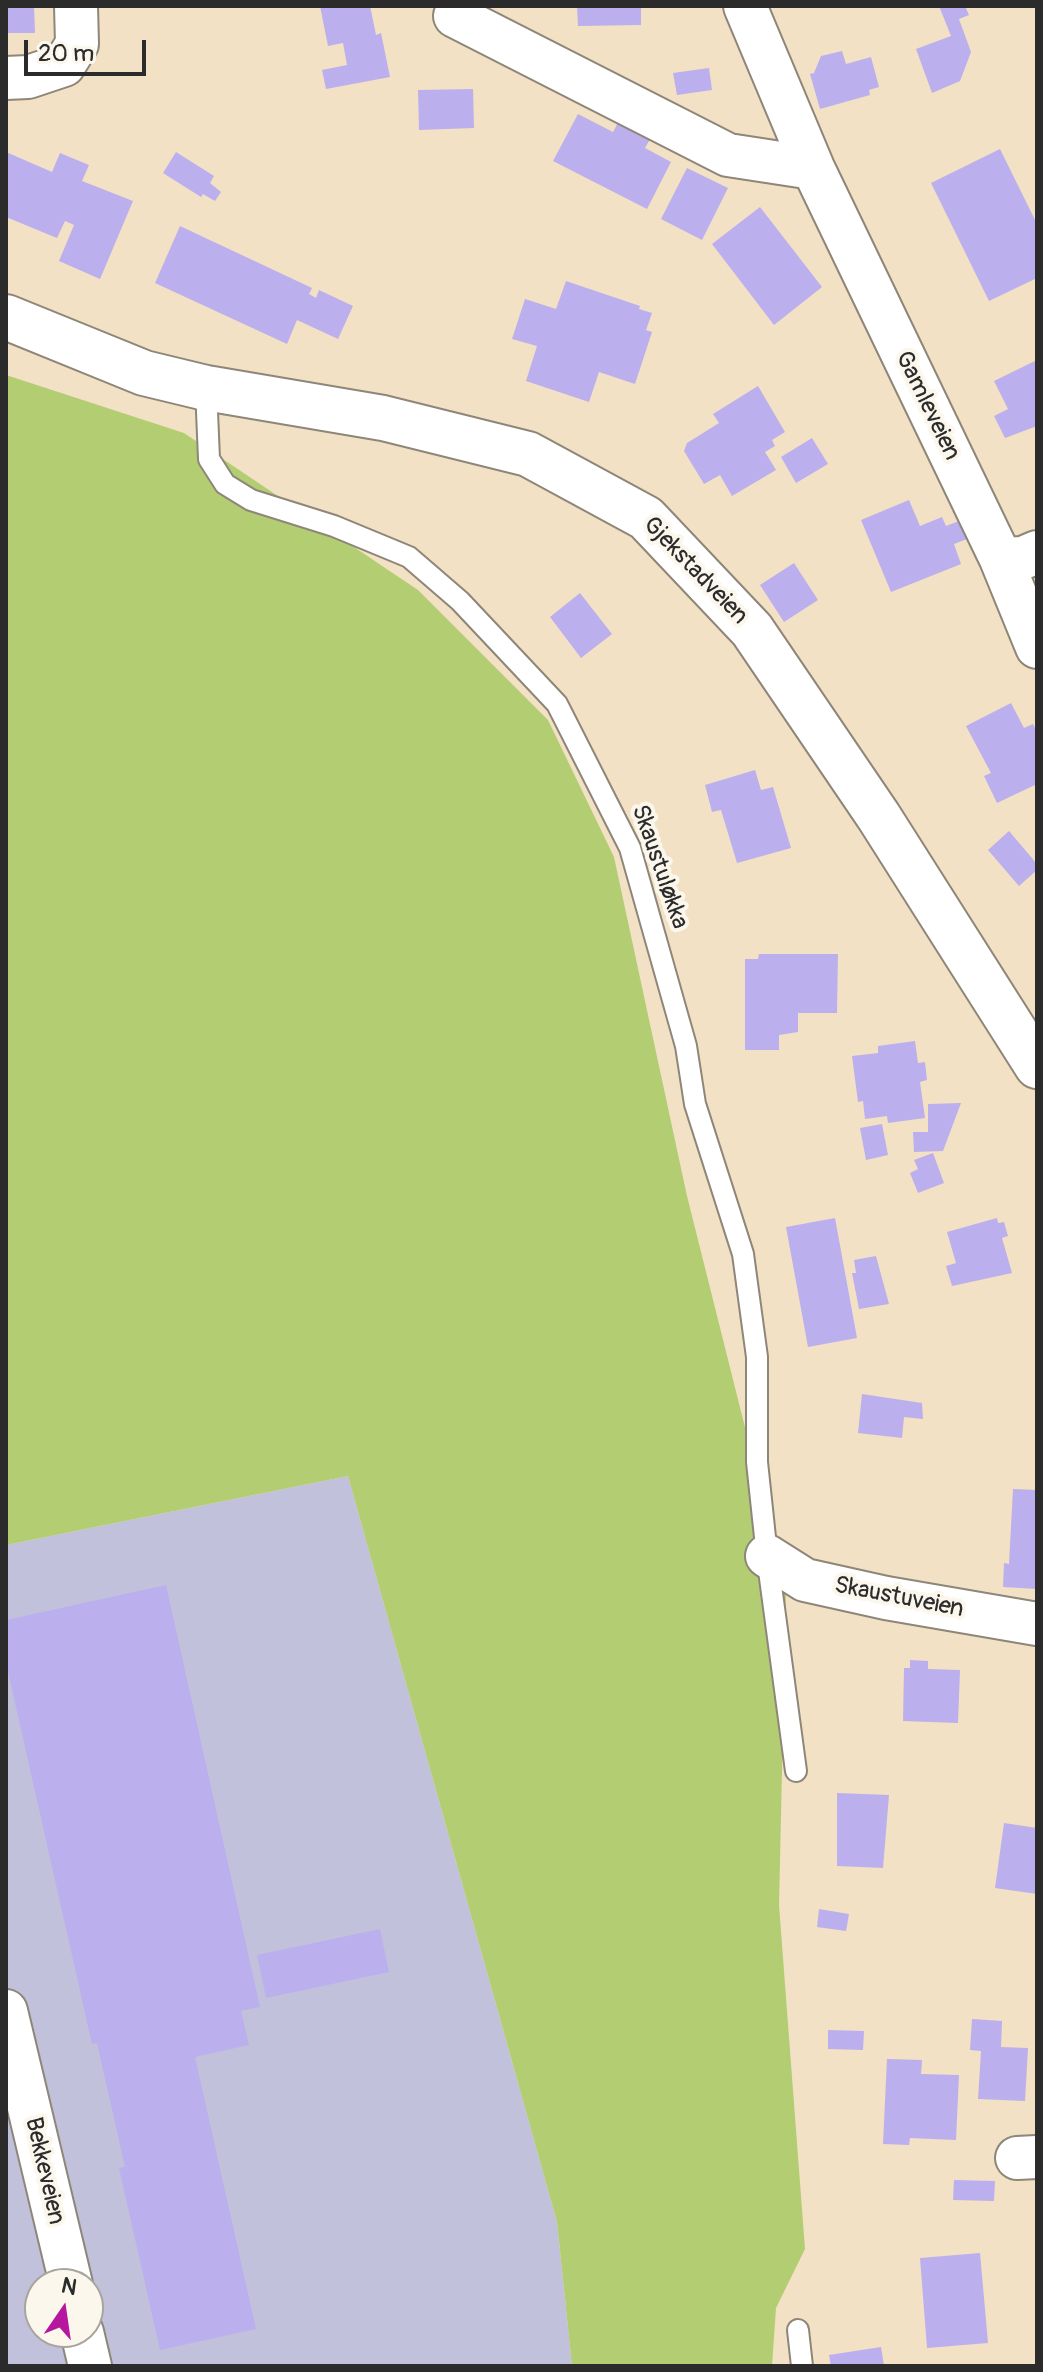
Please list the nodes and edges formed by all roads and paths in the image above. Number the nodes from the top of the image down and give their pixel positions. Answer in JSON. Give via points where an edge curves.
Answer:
{"nodes":[{"id":1,"x":76,"y":6,"type":"edge"},
{"id":2,"x":745,"y":6,"type":"edge"},
{"id":3,"x":455,"y":16,"type":"dead end"},
{"id":4,"x":6,"y":78,"type":"edge"},
{"id":5,"x":813,"y":168,"type":"junction"},
{"id":6,"x":6,"y":317,"type":"edge"},
{"id":7,"x":206,"y":388,"type":"junction"},
{"id":8,"x":1019,"y":555,"type":"edge"},
{"id":9,"x":1037,"y":647,"type":"edge"},
{"id":10,"x":1037,"y":1066,"type":"edge"},
{"id":11,"x":767,"y":1556,"type":"junction"},
{"id":12,"x":1037,"y":1624,"type":"edge"},
{"id":13,"x":796,"y":1771,"type":"dead end"},
{"id":14,"x":6,"y":2013,"type":"edge"},
{"id":15,"x":67,"y":2268,"type":"edge"},
{"id":16,"x":798,"y":2330,"type":"dead end"},
{"id":17,"x":802,"y":2366,"type":"edge"}],
"edges":[{"from":1,"to":4,"type":"street","via":[[77,44],[64,65]]},
{"from":2,"to":5,"type":"street","name":"Gamleveien"},
{"from":3,"to":5,"type":"street","via":[[728,155]]},
{"from":5,"to":8,"type":"street","name":"Gamleveien"},
{"from":6,"to":7,"type":"street","name":"Gjekstadveien","via":[[144,373]]},
{"from":7,"to":10,"type":"street","name":"Gjekstadveien","via":[[383,418],[528,454],[646,518],[752,630]]},
{"from":7,"to":11,"type":"lane","name":"Skaustuløkka","via":[[209,459],[225,484],[251,500],[409,557],[460,601],[557,704],[595,772],[634,863],[686,1046],[695,1104],[743,1254],[757,1357],[757,1462]]},
{"from":8,"to":9,"type":"street","name":"Gamleveien"},
{"from":11,"to":12,"type":"street","name":"Skaustuveien","via":[[805,1580]]},
{"from":11,"to":13,"type":"lane","name":"Skaustuløkka"},
{"from":14,"to":15,"type":"street","name":"Bekkeveien"},
{"from":16,"to":17,"type":"lane"}]}
